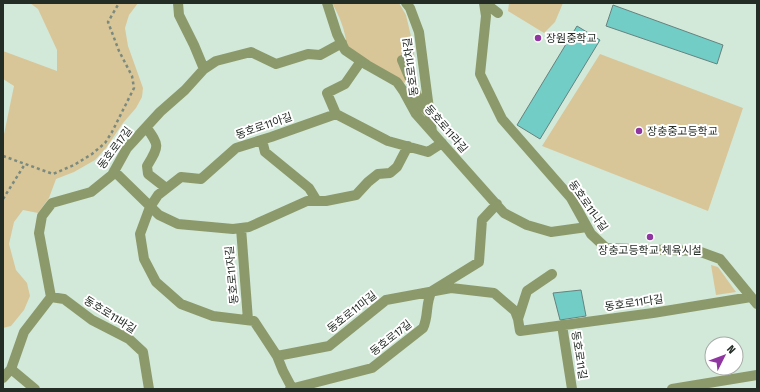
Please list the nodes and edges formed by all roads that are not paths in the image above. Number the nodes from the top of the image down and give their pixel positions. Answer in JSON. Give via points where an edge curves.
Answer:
{"nodes":[{"id":1,"x":178,"y":3,"type":"edge"},
{"id":2,"x":327,"y":3,"type":"edge"},
{"id":3,"x":406,"y":3,"type":"edge"},
{"id":4,"x":485,"y":3,"type":"edge"},
{"id":5,"x":498,"y":13,"type":"dead end"},
{"id":6,"x":342,"y":44,"type":"junction"},
{"id":7,"x":402,"y":60,"type":"dead end"},
{"id":8,"x":361,"y":61,"type":"junction"},
{"id":9,"x":204,"y":69,"type":"junction"},
{"id":10,"x":336,"y":114,"type":"junction"},
{"id":11,"x":430,"y":114,"type":"junction"},
{"id":12,"x":146,"y":127,"type":"junction"},
{"id":13,"x":432,"y":132,"type":"junction"},
{"id":14,"x":262,"y":140,"type":"junction"},
{"id":15,"x":442,"y":143,"type":"junction"},
{"id":16,"x":408,"y":146,"type":"junction"},
{"id":17,"x":114,"y":171,"type":"junction"},
{"id":18,"x":166,"y":188,"type":"junction"},
{"id":19,"x":317,"y":201,"type":"junction"},
{"id":20,"x":497,"y":204,"type":"junction"},
{"id":21,"x":150,"y":208,"type":"junction"},
{"id":22,"x":587,"y":227,"type":"junction"},
{"id":23,"x":241,"y":228,"type":"junction"},
{"id":24,"x":552,"y":274,"type":"dead end"},
{"id":25,"x":432,"y":291,"type":"junction"},
{"id":26,"x":51,"y":297,"type":"junction"},
{"id":27,"x":754,"y":300,"type":"edge"},
{"id":28,"x":518,"y":319,"type":"junction"},
{"id":29,"x":248,"y":320,"type":"junction"},
{"id":30,"x":562,"y":325,"type":"junction"},
{"id":31,"x":520,"y":331,"type":"joint"},
{"id":32,"x":277,"y":356,"type":"junction"},
{"id":33,"x":11,"y":369,"type":"junction"},
{"id":34,"x":757,"y":375,"type":"edge"},
{"id":35,"x":3,"y":378,"type":"edge"},
{"id":36,"x":291,"y":388,"type":"edge"},
{"id":37,"x":36,"y":389,"type":"edge"},
{"id":38,"x":149,"y":389,"type":"edge"},
{"id":39,"x":572,"y":389,"type":"edge"},
{"id":40,"x":672,"y":389,"type":"edge"}],
"edges":[{"from":1,"to":9,"type":"street","via":[[178,15]]},
{"from":2,"to":6,"type":"street"},
{"from":3,"to":11,"type":"street","name":"동호로11차길","via":[[419,32]]},
{"from":4,"to":5,"type":"street","name":"동호로11나길"},
{"from":4,"to":22,"type":"street","name":"동호로11나길","via":[[480,74],[502,119],[571,198]]},
{"from":6,"to":8,"type":"street","name":"동호로11라길","via":[[345,50]]},
{"from":6,"to":9,"type":"street","via":[[320,55],[308,54],[276,64],[251,52],[216,61]]},
{"from":7,"to":11,"type":"street","via":[[421,105]]},
{"from":8,"to":10,"type":"street","via":[[345,84],[327,93]]},
{"from":8,"to":13,"type":"street","name":"동호로11라길","via":[[397,82],[416,114]]},
{"from":9,"to":12,"type":"street","name":"동호로17길"},
{"from":10,"to":14,"type":"street","name":"동호로11아길"},
{"from":10,"to":16,"type":"street","via":[[388,141]]},
{"from":11,"to":13,"type":"street","name":"동호로11차길"},
{"from":12,"to":17,"type":"street","name":"동호로17길","via":[[127,148]]},
{"from":12,"to":18,"type":"street","via":[[157,142],[156,151],[147,166],[148,174]]},
{"from":13,"to":15,"type":"street","name":"동호로11라길"},
{"from":14,"to":18,"type":"street","name":"동호로11아길","via":[[236,148],[201,179],[181,177]]},
{"from":14,"to":19,"type":"street","via":[[266,152],[309,188]]},
{"from":15,"to":16,"type":"street","via":[[428,152]]},
{"from":15,"to":20,"type":"street","name":"동호로11라길"},
{"from":16,"to":19,"type":"street","name":"동호로11자길","via":[[397,167],[390,173],[378,174],[356,195]]},
{"from":17,"to":21,"type":"street","name":"동호로11자길"},
{"from":17,"to":26,"type":"street","name":"동호로17길","via":[[91,192],[52,203],[42,216],[39,233]]},
{"from":18,"to":21,"type":"street","name":"동호로11아길"},
{"from":19,"to":23,"type":"street","name":"동호로11자길","via":[[307,201],[249,227]]},
{"from":20,"to":22,"type":"street","name":"동호로11라길","via":[[504,212],[528,225],[551,232]]},
{"from":20,"to":25,"type":"street","name":"동호로11마길","via":[[482,220],[479,262]]},
{"from":21,"to":23,"type":"street","name":"동호로11자길","via":[[178,224]]},
{"from":21,"to":29,"type":"street","via":[[140,234],[144,259],[156,282],[182,304],[213,316]]},
{"from":22,"to":27,"type":"street","name":"동호로11나길","via":[[606,248],[698,251],[720,259]]},
{"from":23,"to":29,"type":"street","name":"동호로11자길"},
{"from":24,"to":28,"type":"street","via":[[526,291]]},
{"from":25,"to":28,"type":"street","name":"동호로11마길","via":[[451,288],[494,293],[514,311]]},
{"from":25,"to":32,"type":"street","name":"동호로11마길","via":[[386,300],[329,346]]},
{"from":25,"to":36,"type":"street","name":"동호로17길","via":[[428,298],[423,328],[372,368]]},
{"from":26,"to":33,"type":"street","via":[[24,332]]},
{"from":26,"to":38,"type":"street","name":"동호로11바길","via":[[64,299],[92,320],[128,339],[143,352]]},
{"from":27,"to":30,"type":"street","name":"동호로11다길"},
{"from":28,"to":31,"type":"street","name":"동호로11마길"},
{"from":29,"to":32,"type":"street","via":[[254,321]]},
{"from":30,"to":31,"type":"street","name":"동호로11다길"},
{"from":30,"to":39,"type":"street","name":"동호로11길"},
{"from":32,"to":36,"type":"street"},
{"from":33,"to":35,"type":"street"},
{"from":33,"to":37,"type":"street"},
{"from":34,"to":40,"type":"street"}]}
